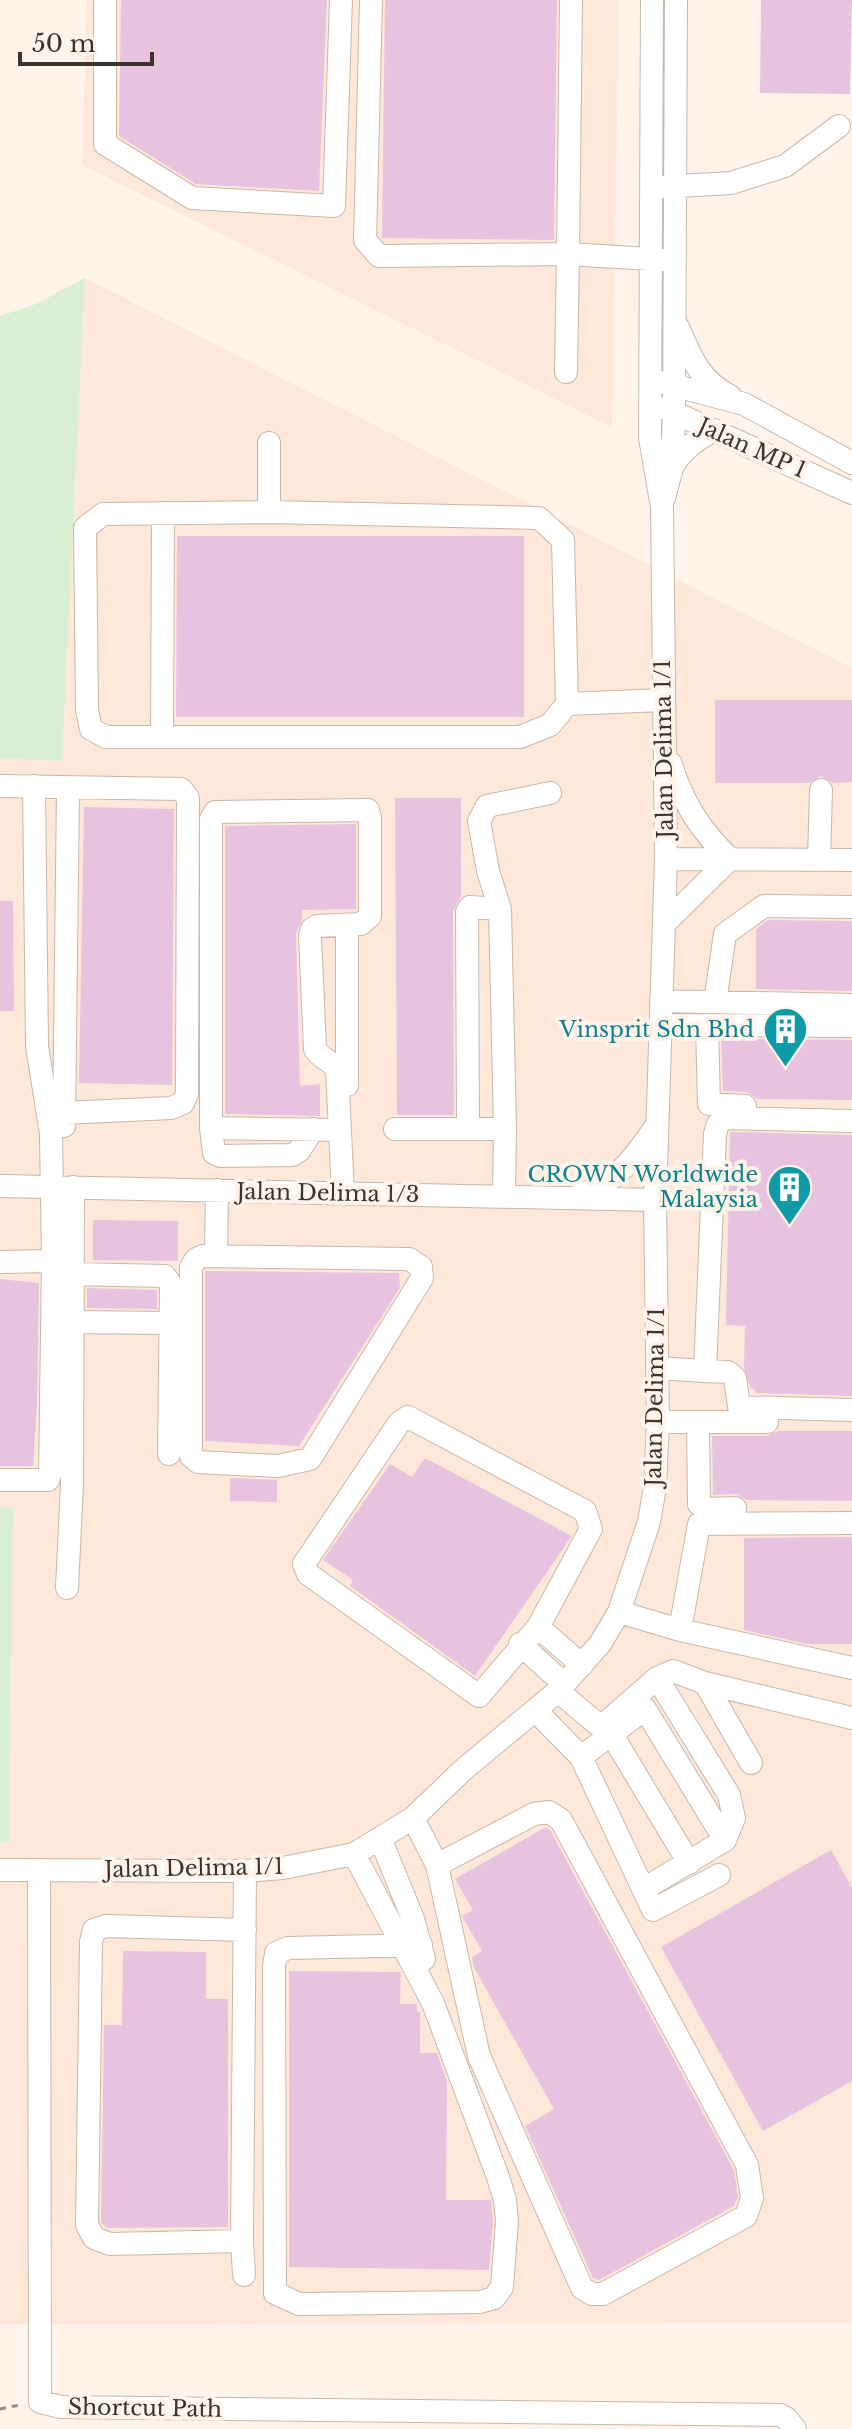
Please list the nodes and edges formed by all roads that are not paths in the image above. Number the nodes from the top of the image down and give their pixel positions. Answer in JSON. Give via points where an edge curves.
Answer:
{"nodes":[{"id":1,"x":105,"y":0,"type":"edge"},
{"id":2,"x":341,"y":0,"type":"edge"},
{"id":3,"x":371,"y":0,"type":"edge"},
{"id":4,"x":571,"y":0,"type":"edge"},
{"id":5,"x":652,"y":0,"type":"edge"},
{"id":6,"x":676,"y":0,"type":"edge"},
{"id":7,"x":839,"y":126,"type":"dead end"},
{"id":8,"x":652,"y":187,"type":"junction"},
{"id":9,"x":675,"y":188,"type":"junction"},
{"id":10,"x":568,"y":254,"type":"junction"},
{"id":11,"x":652,"y":259,"type":"junction"},
{"id":12,"x":675,"y":260,"type":"junction"},
{"id":13,"x":675,"y":318,"type":"junction"},
{"id":14,"x":566,"y":372,"type":"dead end"},
{"id":15,"x":663,"y":383,"type":"junction"},
{"id":16,"x":651,"y":403,"type":"junction"},
{"id":17,"x":744,"y":404,"type":"junction"},
{"id":18,"x":674,"y":413,"type":"junction"},
{"id":19,"x":714,"y":430,"type":"junction"},
{"id":20,"x":269,"y":443,"type":"dead end"},
{"id":21,"x":850,"y":461,"type":"edge"},
{"id":22,"x":672,"y":468,"type":"junction"},
{"id":23,"x":852,"y":493,"type":"edge"},
{"id":24,"x":662,"y":507,"type":"junction"},
{"id":25,"x":269,"y":512,"type":"junction"},
{"id":26,"x":163,"y":513,"type":"junction"},
{"id":27,"x":663,"y":700,"type":"junction"},
{"id":28,"x":567,"y":704,"type":"junction"},
{"id":29,"x":162,"y":737,"type":"junction"},
{"id":30,"x":664,"y":738,"type":"junction"},
{"id":31,"x":0,"y":786,"type":"edge"},
{"id":32,"x":34,"y":786,"type":"junction"},
{"id":33,"x":68,"y":788,"type":"junction"},
{"id":34,"x":821,"y":790,"type":"dead end"},
{"id":35,"x":550,"y":793,"type":"dead end"},
{"id":36,"x":666,"y":859,"type":"junction"},
{"id":37,"x":730,"y":859,"type":"junction"},
{"id":38,"x":819,"y":859,"type":"junction"},
{"id":39,"x":852,"y":860,"type":"edge"},
{"id":40,"x":852,"y":907,"type":"edge"},
{"id":41,"x":500,"y":909,"type":"junction"},
{"id":42,"x":664,"y":924,"type":"junction"},
{"id":43,"x":347,"y":926,"type":"junction"},
{"id":44,"x":661,"y":1001,"type":"junction"},
{"id":45,"x":715,"y":1002,"type":"junction"},
{"id":46,"x":852,"y":1005,"type":"edge"},
{"id":47,"x":660,"y":1025,"type":"junction"},
{"id":48,"x":707,"y":1025,"type":"junction"},
{"id":49,"x":852,"y":1026,"type":"edge"},
{"id":50,"x":468,"y":1063,"type":"junction"},
{"id":51,"x":504,"y":1064,"type":"junction"},
{"id":52,"x":852,"y":1108,"type":"edge"},
{"id":53,"x":64,"y":1113,"type":"junction"},
{"id":54,"x":852,"y":1121,"type":"edge"},
{"id":55,"x":657,"y":1125,"type":"junction"},
{"id":56,"x":395,"y":1129,"type":"dead end"},
{"id":57,"x":468,"y":1129,"type":"junction"},
{"id":58,"x":505,"y":1129,"type":"junction"},
{"id":59,"x":339,"y":1130,"type":"junction"},
{"id":60,"x":0,"y":1186,"type":"edge"},
{"id":61,"x":63,"y":1187,"type":"junction"},
{"id":62,"x":217,"y":1190,"type":"junction"},
{"id":63,"x":345,"y":1193,"type":"junction"},
{"id":64,"x":504,"y":1196,"type":"junction"},
{"id":65,"x":572,"y":1198,"type":"junction"},
{"id":66,"x":655,"y":1200,"type":"junction"},
{"id":67,"x":216,"y":1255,"type":"junction"},
{"id":68,"x":0,"y":1262,"type":"edge"},
{"id":69,"x":62,"y":1267,"type":"junction"},
{"id":70,"x":71,"y":1322,"type":"junction"},
{"id":71,"x":171,"y":1323,"type":"junction"},
{"id":72,"x":657,"y":1368,"type":"junction"},
{"id":73,"x":705,"y":1371,"type":"junction"},
{"id":74,"x":852,"y":1410,"type":"edge"},
{"id":75,"x":658,"y":1422,"type":"junction"},
{"id":76,"x":698,"y":1422,"type":"junction"},
{"id":77,"x":852,"y":1423,"type":"edge"},
{"id":78,"x":169,"y":1454,"type":"dead end"},
{"id":79,"x":0,"y":1480,"type":"edge"},
{"id":80,"x":852,"y":1508,"type":"edge"},
{"id":81,"x":852,"y":1523,"type":"edge"},
{"id":82,"x":67,"y":1588,"type":"dead end"},
{"id":83,"x":619,"y":1612,"type":"junction"},
{"id":84,"x":538,"y":1627,"type":"junction"},
{"id":85,"x":680,"y":1630,"type":"junction"},
{"id":86,"x":520,"y":1644,"type":"junction"},
{"id":87,"x":582,"y":1665,"type":"junction"},
{"id":88,"x":852,"y":1668,"type":"edge"},
{"id":89,"x":657,"y":1678,"type":"junction"},
{"id":90,"x":705,"y":1683,"type":"junction"},
{"id":91,"x":561,"y":1687,"type":"junction"},
{"id":92,"x":535,"y":1710,"type":"junction"},
{"id":93,"x":852,"y":1718,"type":"edge"},
{"id":94,"x":612,"y":1735,"type":"junction"},
{"id":95,"x":581,"y":1757,"type":"junction"},
{"id":96,"x":751,"y":1763,"type":"dead end"},
{"id":97,"x":413,"y":1818,"type":"junction"},
{"id":98,"x":380,"y":1838,"type":"junction"},
{"id":99,"x":725,"y":1840,"type":"junction"},
{"id":100,"x":354,"y":1854,"type":"junction"},
{"id":101,"x":689,"y":1863,"type":"junction"},
{"id":102,"x":437,"y":1865,"type":"junction"},
{"id":103,"x":0,"y":1870,"type":"edge"},
{"id":104,"x":39,"y":1870,"type":"junction"},
{"id":105,"x":245,"y":1871,"type":"junction"},
{"id":106,"x":719,"y":1875,"type":"dead end"},
{"id":107,"x":644,"y":1889,"type":"junction"},
{"id":108,"x":245,"y":1930,"type":"junction"},
{"id":109,"x":411,"y":1946,"type":"junction"},
{"id":110,"x":242,"y":2241,"type":"junction"},
{"id":111,"x":244,"y":2275,"type":"dead end"},
{"id":112,"x":795,"y":2429,"type":"edge"}],
"edges":[{"from":1,"to":2,"type":"street","via":[[105,144],[192,198],[334,206]]},
{"from":3,"to":10,"type":"street","via":[[365,240],[379,256]]},
{"from":4,"to":10,"type":"street"},
{"from":5,"to":8,"type":"street","name":"Jalan Delima 1/1"},
{"from":6,"to":9,"type":"street","name":"Jalan Delima 1/1"},
{"from":7,"to":9,"type":"street","via":[[785,166],[731,183]]},
{"from":8,"to":9,"type":"street"},
{"from":8,"to":11,"type":"street","name":"Jalan Delima 1/1"},
{"from":9,"to":12,"type":"street","name":"Jalan Delima 1/1"},
{"from":10,"to":11,"type":"street"},
{"from":10,"to":14,"type":"street"},
{"from":11,"to":12,"type":"street"},
{"from":11,"to":15,"type":"street","name":"Jalan Delima 1/1"},
{"from":12,"to":13,"type":"street","name":"Jalan Delima 1/1"},
{"from":13,"to":15,"type":"street","name":"Jalan Delima 1/1"},
{"from":13,"to":17,"type":"street","via":[[695,367],[719,391]]},
{"from":15,"to":16,"type":"street","name":"Jalan Delima 1/1"},
{"from":15,"to":17,"type":"street","name":"Jalan MP 1"},
{"from":15,"to":18,"type":"street","name":"Jalan Delima 1/1"},
{"from":16,"to":18,"type":"street","name":"Jalan MP 1"},
{"from":16,"to":24,"type":"street","name":"Jalan Delima 1/1","via":[[650,438]]},
{"from":17,"to":21,"type":"street","name":"Jalan MP 1"},
{"from":18,"to":19,"type":"street","name":"Jalan MP 1"},
{"from":18,"to":22,"type":"street","name":"Jalan Delima 1/1"},
{"from":19,"to":22,"type":"street","via":[[689,444]]},
{"from":19,"to":23,"type":"street","name":"Jalan MP 1"},
{"from":20,"to":25,"type":"street"},
{"from":22,"to":24,"type":"street","name":"Jalan Delima 1/1"},
{"from":24,"to":27,"type":"street","name":"Jalan Delima 1/1"},
{"from":25,"to":26,"type":"street"},
{"from":25,"to":28,"type":"street","via":[[539,518],[563,540]]},
{"from":26,"to":29,"type":"street"},
{"from":26,"to":29,"type":"street","via":[[103,514],[85,528],[91,729],[106,737]]},
{"from":27,"to":28,"type":"street"},
{"from":27,"to":30,"type":"street","name":"Jalan Delima 1/1"},
{"from":28,"to":29,"type":"street","via":[[550,725],[520,737]]},
{"from":30,"to":36,"type":"street","name":"Jalan Delima 1/1"},
{"from":30,"to":37,"type":"street","via":[[687,806]]},
{"from":31,"to":32,"type":"street"},
{"from":32,"to":33,"type":"street"},
{"from":32,"to":61,"type":"street","via":[[37,1046]]},
{"from":33,"to":53,"type":"street"},
{"from":33,"to":53,"type":"street","via":[[181,789],[188,798],[187,1078],[183,1103],[171,1108]]},
{"from":34,"to":38,"type":"street"},
{"from":35,"to":41,"type":"street","via":[[487,806],[482,812],[488,871]]},
{"from":36,"to":37,"type":"street"},
{"from":36,"to":42,"type":"street","name":"Jalan Delima 1/1"},
{"from":37,"to":38,"type":"street"},
{"from":37,"to":42,"type":"street"},
{"from":38,"to":39,"type":"street"},
{"from":40,"to":45,"type":"street","via":[[764,906],[725,934]]},
{"from":41,"to":50,"type":"street","via":[[470,907],[467,912]]},
{"from":41,"to":51,"type":"street"},
{"from":42,"to":44,"type":"street","name":"Jalan Delima 1/1"},
{"from":43,"to":59,"type":"street","via":[[317,926],[310,936],[315,1049],[337,1070]]},
{"from":43,"to":59,"type":"street","via":[[370,916],[368,810],[215,812],[211,1128]]},
{"from":43,"to":63,"type":"street"},
{"from":44,"to":45,"type":"street"},
{"from":44,"to":47,"type":"street","name":"Jalan Delima 1/1"},
{"from":45,"to":46,"type":"street"},
{"from":47,"to":48,"type":"street"},
{"from":47,"to":55,"type":"street","name":"Jalan Delima 1/1"},
{"from":48,"to":49,"type":"street"},
{"from":48,"to":52,"type":"street","via":[[709,1104]]},
{"from":50,"to":51,"type":"street"},
{"from":50,"to":57,"type":"street"},
{"from":51,"to":58,"type":"street"},
{"from":53,"to":61,"type":"street"},
{"from":54,"to":73,"type":"street","via":[[725,1118],[718,1124]]},
{"from":55,"to":65,"type":"street","via":[[633,1161],[601,1188]]},
{"from":55,"to":66,"type":"street","name":"Jalan Delima 1/1"},
{"from":56,"to":57,"type":"street"},
{"from":57,"to":58,"type":"street"},
{"from":58,"to":64,"type":"street"},
{"from":59,"to":63,"type":"street"},
{"from":60,"to":61,"type":"street","name":"Jalan Delima 1/3"},
{"from":61,"to":62,"type":"street","name":"Jalan Delima 1/3"},
{"from":61,"to":69,"type":"street"},
{"from":62,"to":63,"type":"street","name":"Jalan Delima 1/3"},
{"from":62,"to":67,"type":"street"},
{"from":63,"to":64,"type":"street","name":"Jalan Delima 1/3"},
{"from":64,"to":65,"type":"street","name":"Jalan Delima 1/3"},
{"from":65,"to":66,"type":"street","name":"Jalan Delima 1/3"},
{"from":66,"to":72,"type":"street","name":"Jalan Delima 1/1"},
{"from":67,"to":67,"type":"street","via":[[196,1259],[191,1267],[191,1456],[198,1462],[278,1466],[310,1459],[422,1278],[421,1267],[409,1259]]},
{"from":68,"to":69,"type":"street"},
{"from":69,"to":70,"type":"street"},
{"from":69,"to":71,"type":"street","via":[[165,1276],[171,1285]]},
{"from":69,"to":79,"type":"street","via":[[50,1475],[48,1480]]},
{"from":70,"to":71,"type":"street"},
{"from":70,"to":82,"type":"street"},
{"from":71,"to":78,"type":"street"},
{"from":72,"to":73,"type":"street"},
{"from":72,"to":75,"type":"street","name":"Jalan Delima 1/1"},
{"from":73,"to":74,"type":"street","via":[[728,1372],[735,1378],[739,1407],[746,1409]]},
{"from":75,"to":76,"type":"street"},
{"from":75,"to":83,"type":"street","name":"Jalan Delima 1/1","via":[[649,1522]]},
{"from":76,"to":77,"type":"street"},
{"from":76,"to":80,"type":"street","via":[[699,1504],[706,1509]]},
{"from":81,"to":85,"type":"street","via":[[699,1524]]},
{"from":83,"to":85,"type":"street"},
{"from":83,"to":87,"type":"street","name":"Jalan Delima 1/1"},
{"from":84,"to":86,"type":"street"},
{"from":84,"to":86,"type":"street","via":[[591,1529],[585,1511],[408,1417],[304,1564],[308,1574],[479,1696]]},
{"from":84,"to":87,"type":"street"},
{"from":85,"to":88,"type":"street"},
{"from":86,"to":91,"type":"street"},
{"from":87,"to":91,"type":"street","name":"Jalan Delima 1/1"},
{"from":89,"to":90,"type":"street","via":[[673,1671]]},
{"from":89,"to":91,"type":"street","via":[[601,1727]]},
{"from":89,"to":99,"type":"street","via":[[729,1795],[734,1818]]},
{"from":90,"to":93,"type":"street"},
{"from":90,"to":96,"type":"street"},
{"from":91,"to":92,"type":"street","name":"Jalan Delima 1/1"},
{"from":92,"to":95,"type":"street"},
{"from":92,"to":97,"type":"street","name":"Jalan Delima 1/1"},
{"from":94,"to":95,"type":"street"},
{"from":94,"to":99,"type":"street","via":[[645,1709]]},
{"from":94,"to":101,"type":"street"},
{"from":95,"to":107,"type":"street"},
{"from":97,"to":98,"type":"street","name":"Jalan Delima 1/1"},
{"from":97,"to":102,"type":"street"},
{"from":98,"to":100,"type":"street","name":"Jalan Delima 1/1"},
{"from":98,"to":109,"type":"street"},
{"from":99,"to":101,"type":"street"},
{"from":100,"to":105,"type":"street","name":"Jalan Delima 1/1"},
{"from":100,"to":109,"type":"street"},
{"from":101,"to":107,"type":"street"},
{"from":102,"to":102,"type":"street","via":[[534,1814],[549,1812],[561,1820],[747,2165],[752,2198],[746,2216],[603,2294],[582,2288],[479,2056]]},
{"from":103,"to":104,"type":"street","name":"Jalan Delima 1/1"},
{"from":104,"to":105,"type":"street","name":"Jalan Delima 1/1"},
{"from":104,"to":112,"type":"street","name":"Shortcut Path","via":[[40,2402],[780,2415]]},
{"from":105,"to":108,"type":"street"},
{"from":106,"to":107,"type":"street","via":[[653,1910]]},
{"from":108,"to":110,"type":"street"},
{"from":108,"to":110,"type":"street","via":[[94,1930],[87,2225],[94,2238],[110,2244]]},
{"from":109,"to":109,"type":"street","via":[[505,2200],[502,2287],[494,2298],[480,2302],[299,2304],[275,2293],[276,1953],[288,1948]]},
{"from":110,"to":111,"type":"street"}]}
